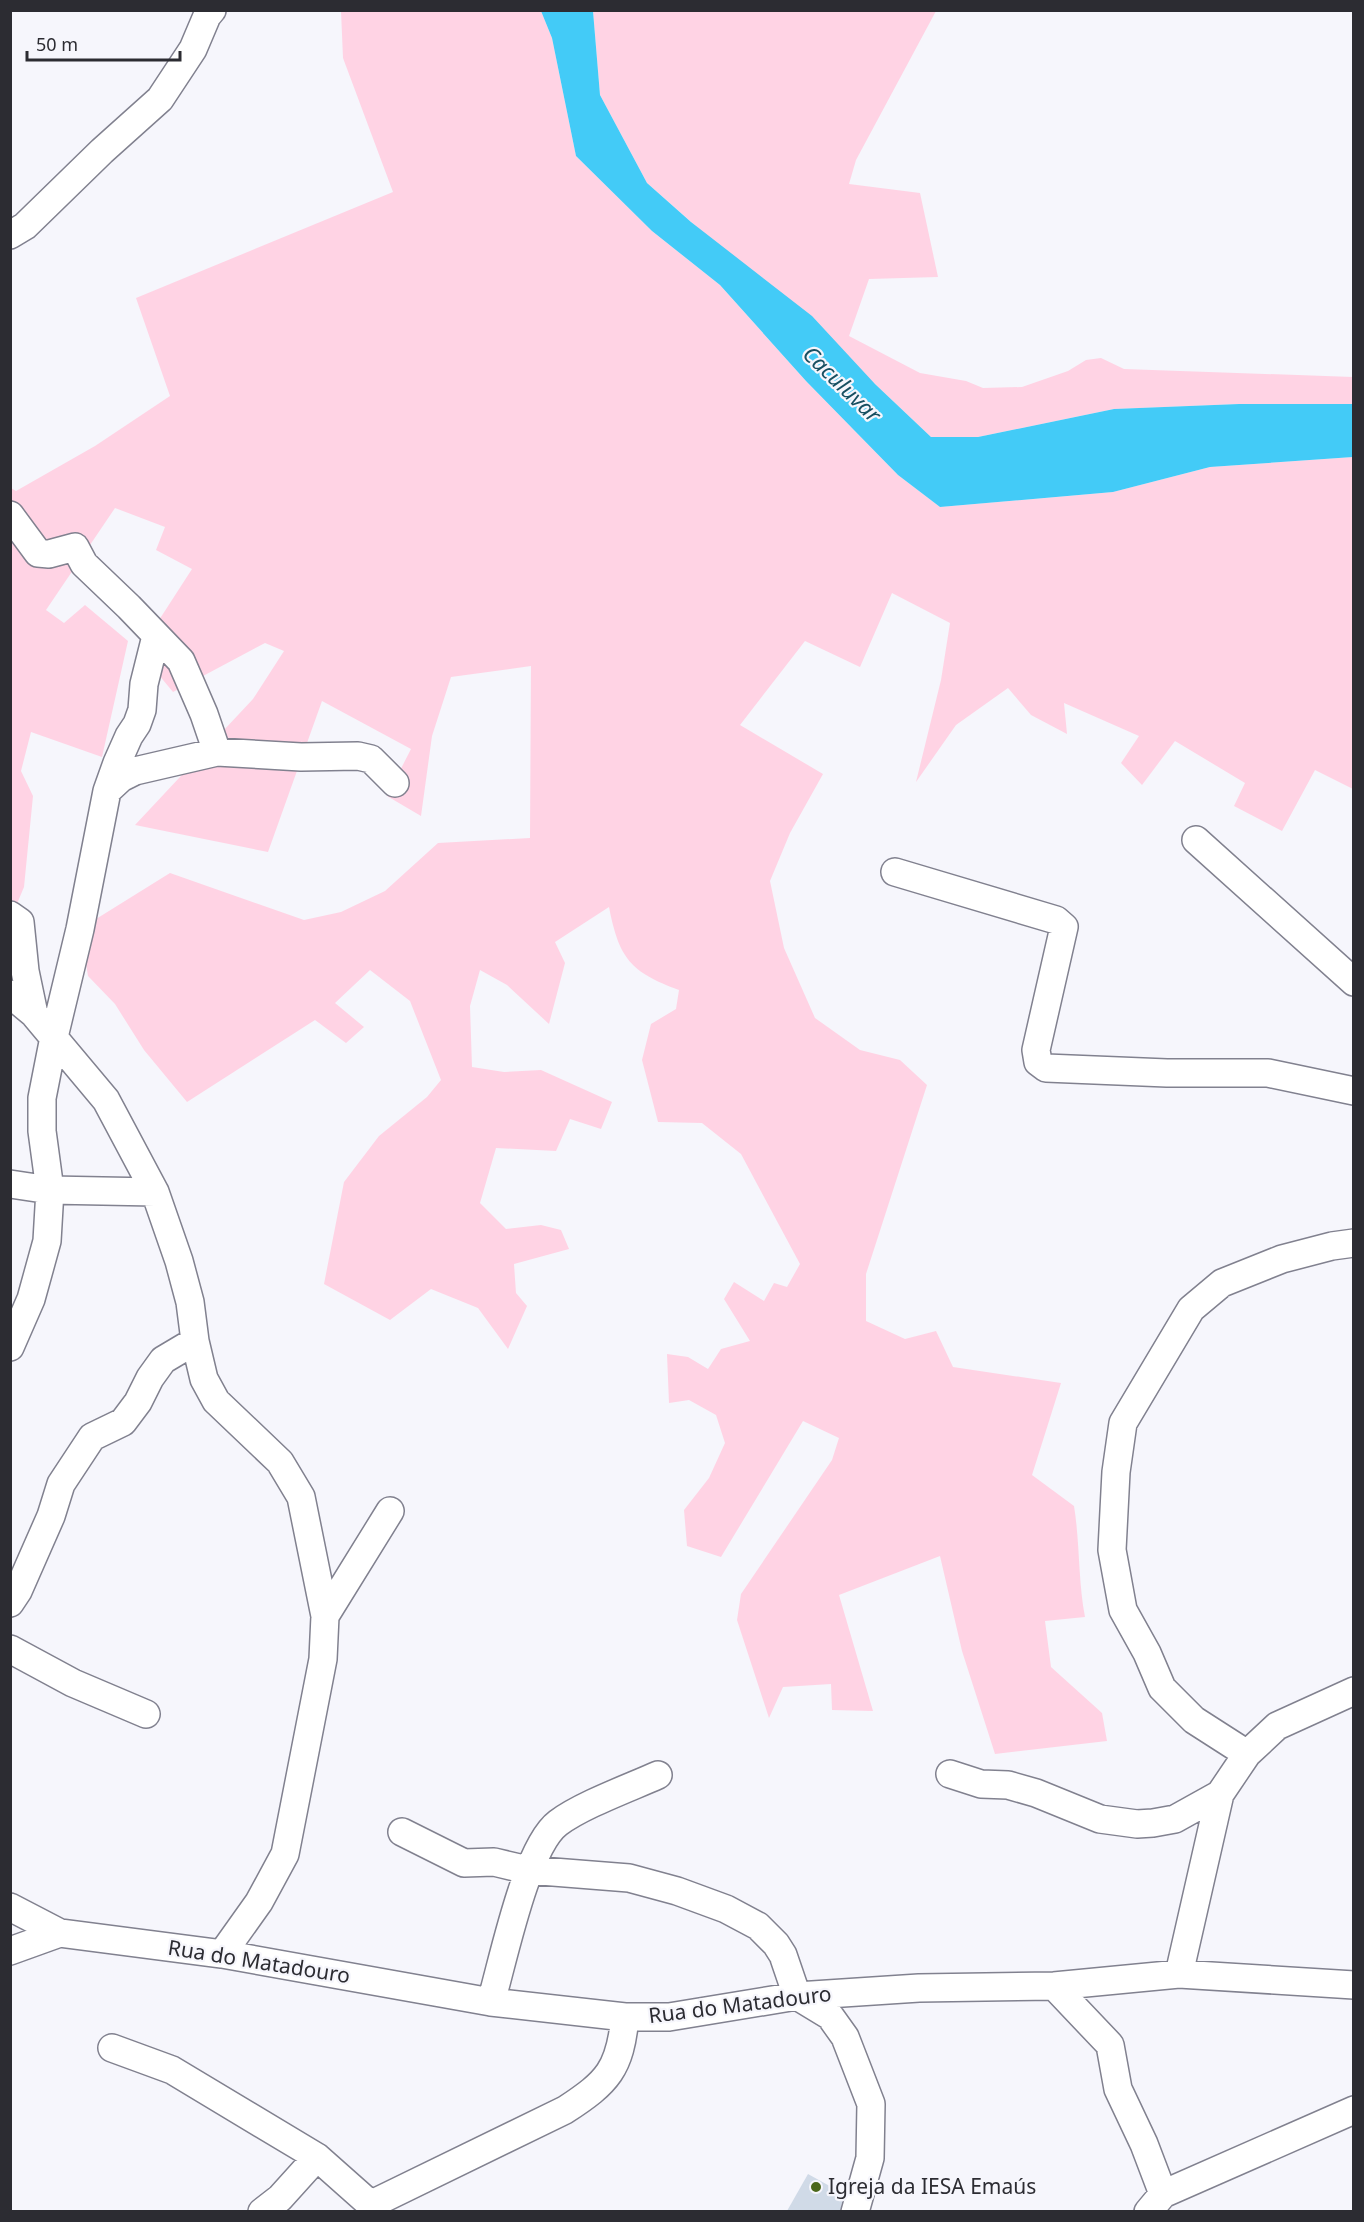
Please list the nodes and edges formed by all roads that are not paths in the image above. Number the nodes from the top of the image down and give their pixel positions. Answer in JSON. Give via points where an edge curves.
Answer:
{"nodes":[{"id":1,"x":212,"y":10,"type":"edge"},
{"id":2,"x":10,"y":235,"type":"edge"},
{"id":3,"x":10,"y":515,"type":"edge"},
{"id":4,"x":156,"y":636,"type":"junction"},
{"id":5,"x":217,"y":752,"type":"junction"},
{"id":6,"x":395,"y":783,"type":"dead end"},
{"id":7,"x":106,"y":791,"type":"junction"},
{"id":8,"x":1196,"y":840,"type":"dead end"},
{"id":9,"x":895,"y":872,"type":"dead end"},
{"id":10,"x":10,"y":915,"type":"edge"},
{"id":11,"x":1353,"y":982,"type":"edge"},
{"id":12,"x":10,"y":994,"type":"edge"},
{"id":13,"x":34,"y":1014,"type":"junction"},
{"id":14,"x":54,"y":1037,"type":"junction"},
{"id":15,"x":1353,"y":1091,"type":"edge"},
{"id":16,"x":10,"y":1184,"type":"edge"},
{"id":17,"x":50,"y":1190,"type":"junction"},
{"id":18,"x":155,"y":1192,"type":"junction"},
{"id":19,"x":1353,"y":1243,"type":"edge"},
{"id":20,"x":195,"y":1341,"type":"junction"},
{"id":21,"x":10,"y":1347,"type":"edge"},
{"id":22,"x":390,"y":1511,"type":"dead end"},
{"id":23,"x":13,"y":1588,"type":"edge"},
{"id":24,"x":325,"y":1616,"type":"junction"},
{"id":25,"x":10,"y":1649,"type":"edge"},
{"id":26,"x":1353,"y":1691,"type":"edge"},
{"id":27,"x":146,"y":1714,"type":"dead end"},
{"id":28,"x":1247,"y":1754,"type":"junction"},
{"id":29,"x":950,"y":1774,"type":"dead end"},
{"id":30,"x":658,"y":1775,"type":"dead end"},
{"id":31,"x":1220,"y":1794,"type":"junction"},
{"id":32,"x":402,"y":1832,"type":"dead end"},
{"id":33,"x":528,"y":1870,"type":"junction"},
{"id":34,"x":10,"y":1907,"type":"edge"},
{"id":35,"x":60,"y":1933,"type":"junction"},
{"id":36,"x":10,"y":1951,"type":"edge"},
{"id":37,"x":222,"y":1954,"type":"junction"},
{"id":38,"x":1179,"y":1974,"type":"junction"},
{"id":39,"x":1353,"y":1985,"type":"edge"},
{"id":40,"x":1054,"y":1986,"type":"junction"},
{"id":41,"x":797,"y":1996,"type":"junction"},
{"id":42,"x":491,"y":2002,"type":"junction"},
{"id":43,"x":625,"y":2017,"type":"junction"},
{"id":44,"x":112,"y":2048,"type":"dead end"},
{"id":45,"x":1353,"y":2110,"type":"edge"},
{"id":46,"x":318,"y":2157,"type":"junction"},
{"id":47,"x":1156,"y":2202,"type":"edge"},
{"id":48,"x":375,"y":2208,"type":"edge"},
{"id":49,"x":262,"y":2211,"type":"edge"},
{"id":50,"x":855,"y":2211,"type":"edge"}],
"edges":[{"from":1,"to":2,"type":"street","via":[[193,49],[160,99],[25,226]]},
{"from":3,"to":4,"type":"street","via":[[38,552],[49,554],[75,547],[84,564]]},
{"from":4,"to":5,"type":"street","via":[[181,661]]},
{"from":4,"to":7,"type":"street","via":[[142,710]]},
{"from":5,"to":6,"type":"street","via":[[358,756],[371,759]]},
{"from":5,"to":7,"type":"street","via":[[135,771]]},
{"from":7,"to":14,"type":"street","via":[[80,929]]},
{"from":8,"to":11,"type":"street"},
{"from":9,"to":15,"type":"street","via":[[1056,920],[1064,927],[1036,1050],[1038,1062],[1046,1068],[1268,1073]]},
{"from":10,"to":13,"type":"street","via":[[20,922]]},
{"from":12,"to":13,"type":"street"},
{"from":13,"to":14,"type":"street"},
{"from":14,"to":17,"type":"street","via":[[42,1098]]},
{"from":14,"to":18,"type":"street","via":[[106,1100]]},
{"from":16,"to":17,"type":"street"},
{"from":17,"to":18,"type":"street"},
{"from":17,"to":21,"type":"street","via":[[47,1241],[32,1299]]},
{"from":18,"to":20,"type":"street","via":[[179,1261]]},
{"from":19,"to":28,"type":"street","via":[[1282,1259],[1222,1283],[1191,1309],[1124,1423],[1116,1472],[1112,1550],[1123,1610],[1162,1688],[1194,1720]]},
{"from":20,"to":23,"type":"street","via":[[163,1359],[123,1422],[92,1437],[61,1484],[51,1516]]},
{"from":20,"to":24,"type":"street","via":[[204,1379],[216,1401],[280,1462],[301,1497]]},
{"from":22,"to":24,"type":"street"},
{"from":24,"to":37,"type":"street","via":[[323,1659],[285,1854],[259,1902]]},
{"from":25,"to":27,"type":"street","via":[[74,1683]]},
{"from":26,"to":28,"type":"street","via":[[1277,1726]]},
{"from":28,"to":31,"type":"street"},
{"from":29,"to":31,"type":"street","via":[[981,1784],[1008,1785],[1036,1793],[1100,1819],[1137,1824],[1175,1819]]},
{"from":30,"to":33,"type":"street","via":[[566,1817],[550,1830]]},
{"from":31,"to":38,"type":"street"},
{"from":32,"to":33,"type":"street","via":[[464,1863],[494,1862]]},
{"from":33,"to":41,"type":"street","via":[[629,1878],[726,1909],[758,1926],[776,1944]]},
{"from":33,"to":42,"type":"street"},
{"from":34,"to":35,"type":"street"},
{"from":35,"to":36,"type":"street"},
{"from":35,"to":37,"type":"street","name":"Rua do Matadouro"},
{"from":37,"to":42,"type":"street","name":"Rua do Matadouro"},
{"from":38,"to":39,"type":"street","name":"Rua do Matadouro"},
{"from":38,"to":40,"type":"street","name":"Rua do Matadouro"},
{"from":40,"to":41,"type":"street","name":"Rua do Matadouro","via":[[919,1988]]},
{"from":40,"to":47,"type":"street","via":[[1110,2045],[1118,2089],[1144,2144]]},
{"from":41,"to":43,"type":"street","name":"Rua do Matadouro","via":[[669,2017]]},
{"from":41,"to":50,"type":"street","via":[[835,2023],[854,2056],[871,2104],[870,2158]]},
{"from":42,"to":43,"type":"street","name":"Rua do Matadouro"},
{"from":43,"to":48,"type":"street","via":[[618,2058],[591,2093]]},
{"from":44,"to":46,"type":"street","via":[[172,2070]]},
{"from":45,"to":47,"type":"street"},
{"from":46,"to":48,"type":"street"},
{"from":46,"to":49,"type":"street","via":[[280,2198]]}]}
